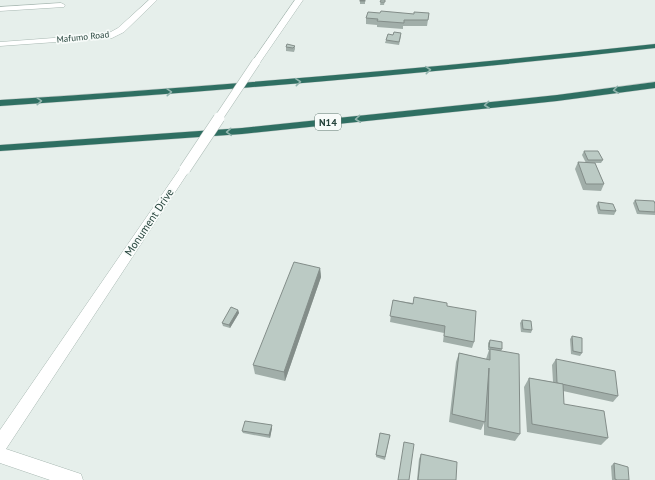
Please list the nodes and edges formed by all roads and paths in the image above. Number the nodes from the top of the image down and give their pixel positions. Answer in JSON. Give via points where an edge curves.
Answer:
{"nodes":[{"id":1,"x":9,"y":0,"type":"edge"},
{"id":2,"x":153,"y":0,"type":"edge"},
{"id":3,"x":299,"y":0,"type":"edge"},
{"id":4,"x":61,"y":5,"type":"dead end"},
{"id":5,"x":2,"y":9,"type":"edge"},
{"id":6,"x":0,"y":16,"type":"edge"},
{"id":7,"x":0,"y":44,"type":"edge"},
{"id":8,"x":655,"y":46,"type":"edge"},
{"id":9,"x":655,"y":86,"type":"edge"},
{"id":10,"x":0,"y":103,"type":"edge"},
{"id":11,"x":0,"y":148,"type":"edge"},
{"id":12,"x":0,"y":444,"type":"edge"},
{"id":13,"x":0,"y":455,"type":"edge"},
{"id":14,"x":75,"y":480,"type":"edge"}],
"edges":[{"from":1,"to":5,"type":"street"},
{"from":2,"to":7,"type":"street","name":"Mafumo Road","via":[[121,30],[109,36]]},
{"from":3,"to":12,"type":"street","name":"Monument Drive","bridge":true},
{"from":4,"to":5,"type":"street"},
{"from":5,"to":6,"type":"street"},
{"from":10,"to":8,"type":"highway","one_way":true,"via":[[279,84],[538,60]]},
{"from":9,"to":11,"type":"highway","number":"N14","one_way":true,"via":[[242,131]]},
{"from":13,"to":14,"type":"street"}]}
